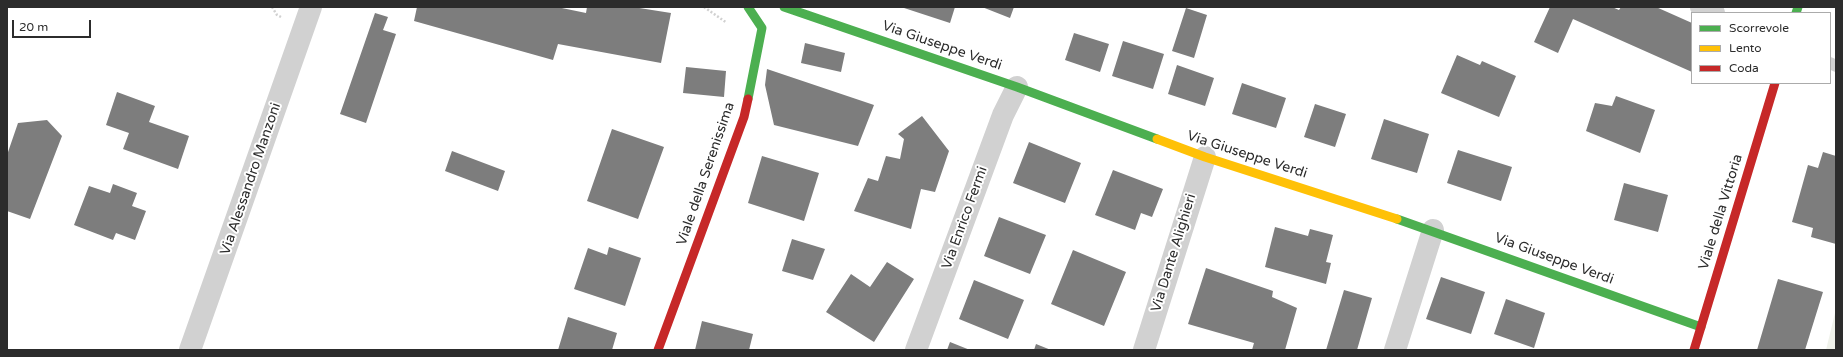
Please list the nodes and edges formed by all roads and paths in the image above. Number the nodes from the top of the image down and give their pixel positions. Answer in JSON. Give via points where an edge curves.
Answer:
{"nodes":[{"id":1,"x":311,"y":7,"type":"edge"},
{"id":2,"x":704,"y":7,"type":"edge"},
{"id":3,"x":748,"y":7,"type":"edge"},
{"id":4,"x":784,"y":7,"type":"edge"},
{"id":5,"x":1701,"y":7,"type":"edge"},
{"id":6,"x":710,"y":10,"type":"dead end"},
{"id":7,"x":1712,"y":12,"type":"edge"},
{"id":8,"x":1775,"y":84,"type":"edge"},
{"id":9,"x":1017,"y":86,"type":"junction"},
{"id":10,"x":1205,"y":157,"type":"junction"},
{"id":11,"x":1433,"y":230,"type":"junction"},
{"id":12,"x":1701,"y":327,"type":"junction"},
{"id":13,"x":190,"y":350,"type":"edge"},
{"id":14,"x":658,"y":350,"type":"edge"},
{"id":15,"x":916,"y":350,"type":"edge"},
{"id":16,"x":1144,"y":350,"type":"edge"},
{"id":17,"x":1395,"y":350,"type":"edge"},
{"id":18,"x":1694,"y":350,"type":"edge"}],
"edges":[{"from":1,"to":13,"type":"street","name":"Via Alessandro Manzoni"},
{"from":2,"to":6,"type":"path"},
{"from":3,"to":14,"type":"street","name":"Viale della Serenissima","via":[[762,28],[744,117]]},
{"from":4,"to":9,"type":"street","name":"Via Giuseppe Verdi"},
{"from":5,"to":7,"type":"street"},
{"from":8,"to":12,"type":"street","name":"Viale della Vittoria"},
{"from":9,"to":10,"type":"street","name":"Via Giuseppe Verdi"},
{"from":9,"to":15,"type":"street","name":"Via Enrico Fermi","via":[[1003,115]]},
{"from":10,"to":11,"type":"street","name":"Via Giuseppe Verdi"},
{"from":10,"to":16,"type":"street","name":"Via Dante Alighieri"},
{"from":11,"to":12,"type":"street","name":"Via Giuseppe Verdi"},
{"from":11,"to":17,"type":"street"},
{"from":12,"to":18,"type":"street","name":"Viale della Vittoria"}]}
